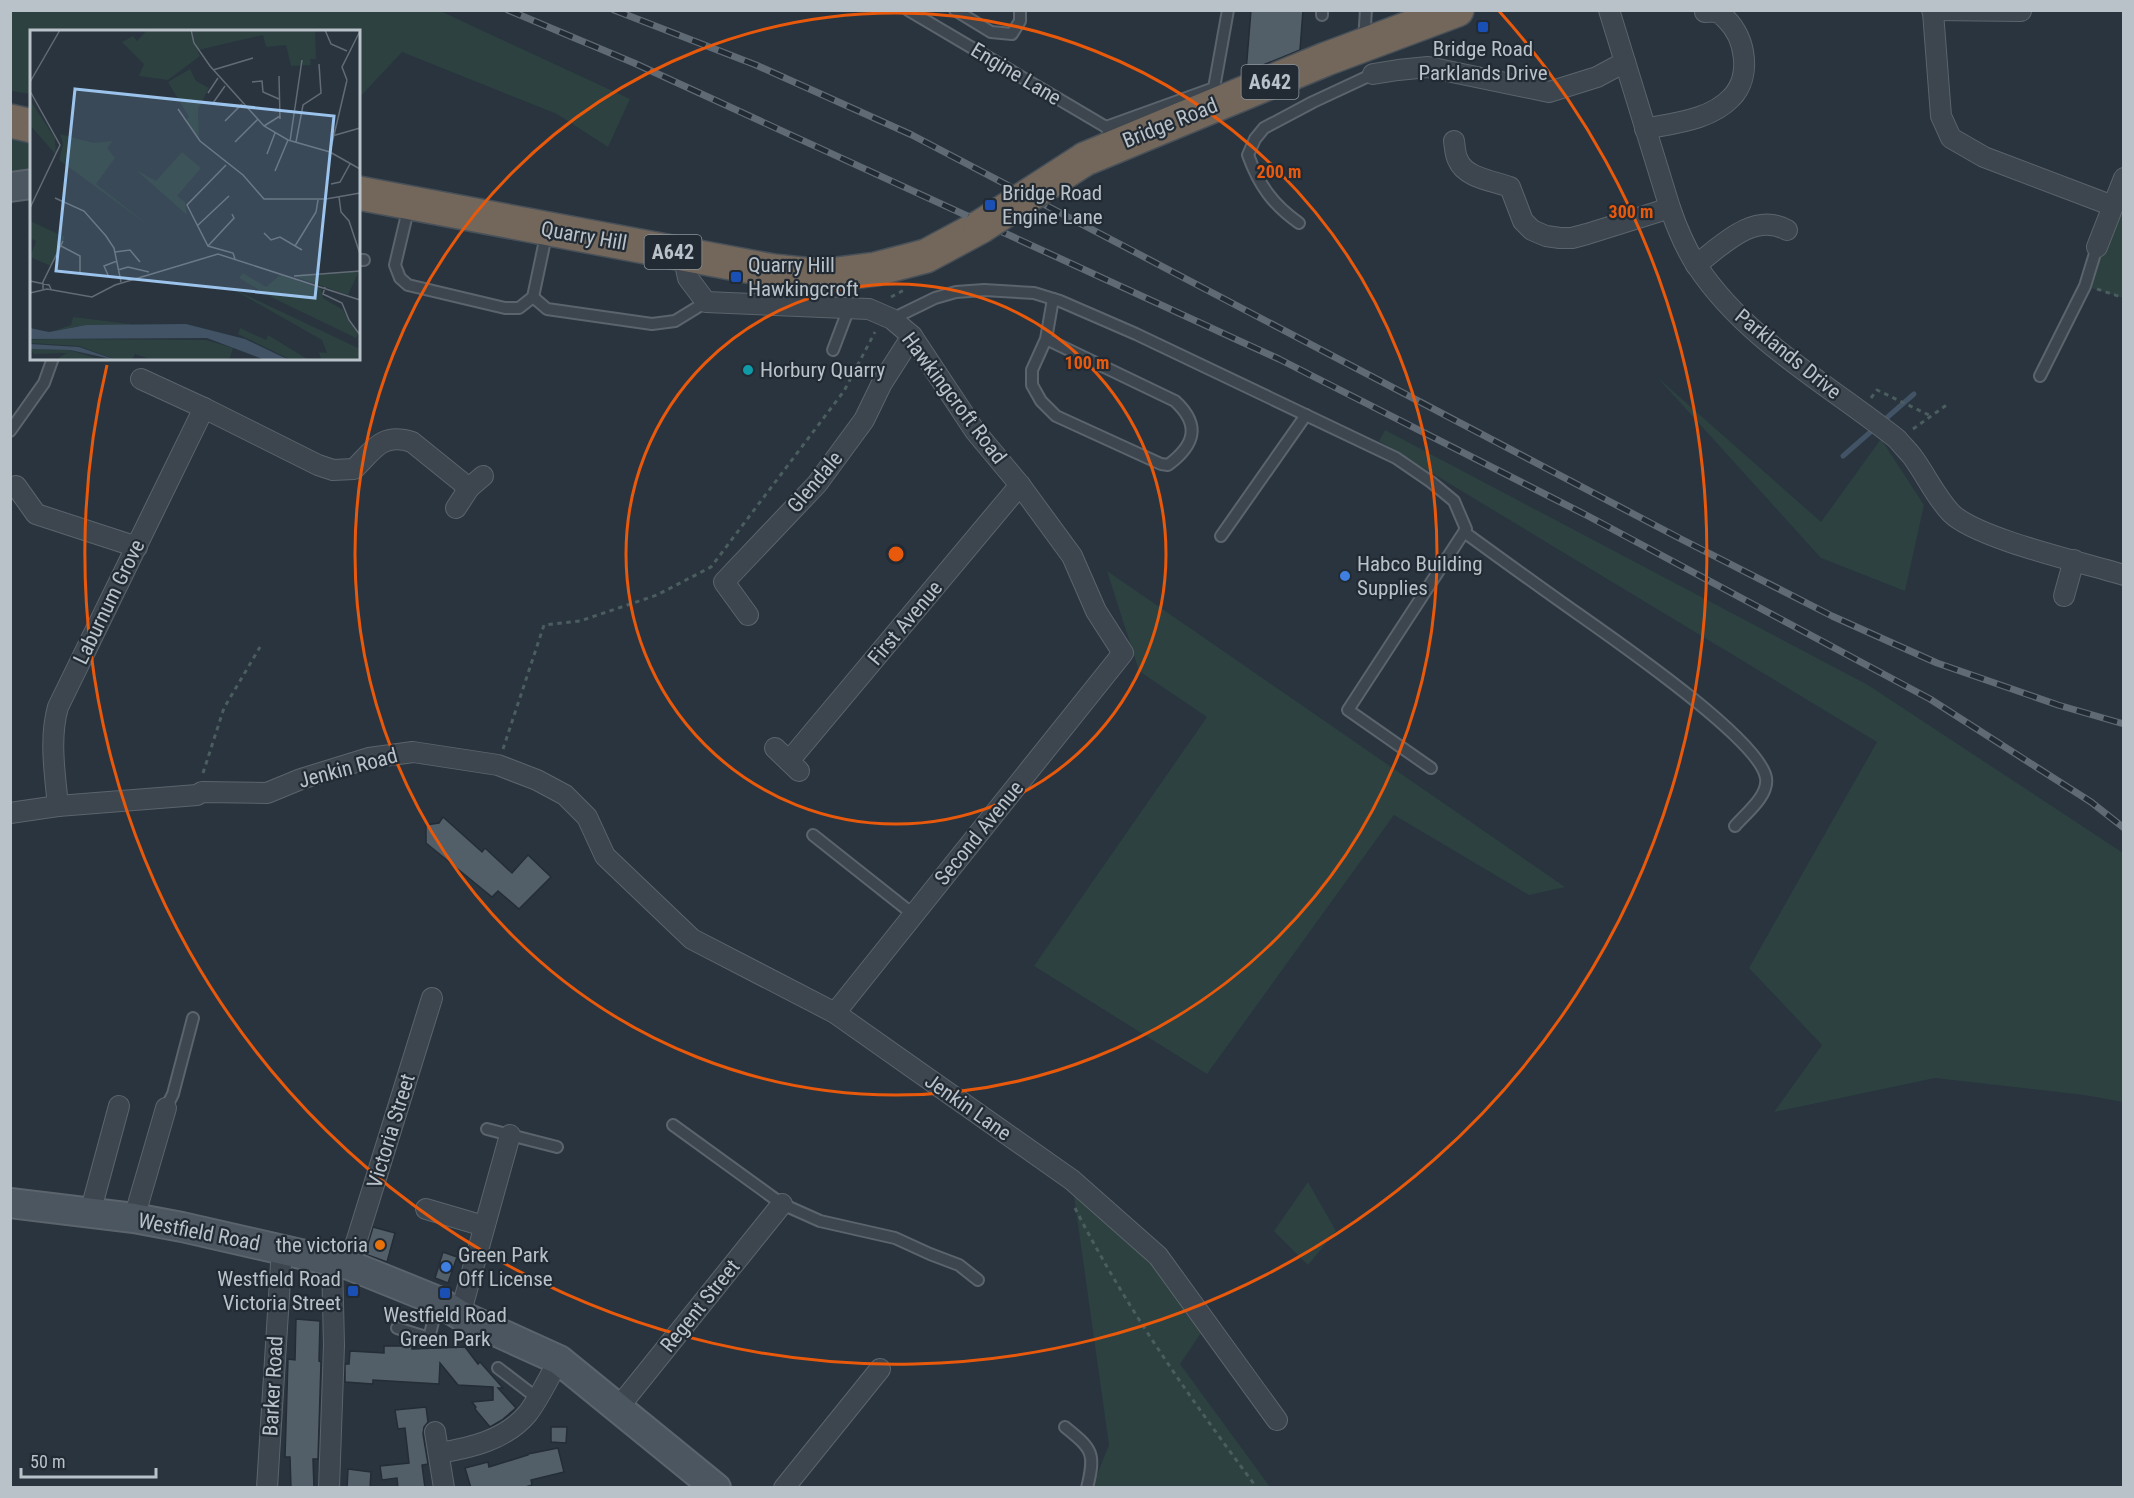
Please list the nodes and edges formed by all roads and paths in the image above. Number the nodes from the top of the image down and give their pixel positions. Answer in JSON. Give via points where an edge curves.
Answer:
{"nodes":[{"id":1,"x":908,"y":10,"type":"edge"},
{"id":2,"x":954,"y":10,"type":"edge"},
{"id":3,"x":1028,"y":10,"type":"edge"},
{"id":4,"x":1228,"y":10,"type":"edge"},
{"id":5,"x":1366,"y":10,"type":"edge"},
{"id":6,"x":1457,"y":10,"type":"edge"},
{"id":7,"x":1609,"y":10,"type":"edge"},
{"id":8,"x":1932,"y":11,"type":"edge"},
{"id":9,"x":2021,"y":11,"type":"edge"},
{"id":10,"x":1715,"y":12,"type":"edge"},
{"id":11,"x":1020,"y":16,"type":"edge"},
{"id":12,"x":1369,"y":60,"type":"junction"},
{"id":13,"x":1625,"y":62,"type":"junction"},
{"id":14,"x":10,"y":121,"type":"edge"},
{"id":15,"x":30,"y":126,"type":"edge"},
{"id":16,"x":1646,"y":129,"type":"junction"},
{"id":17,"x":1111,"y":136,"type":"junction"},
{"id":18,"x":1454,"y":141,"type":"dead end"},
{"id":19,"x":2124,"y":178,"type":"edge"},
{"id":20,"x":30,"y":184,"type":"edge"},
{"id":21,"x":10,"y":186,"type":"edge"},
{"id":22,"x":360,"y":193,"type":"edge"},
{"id":23,"x":410,"y":203,"type":"junction"},
{"id":24,"x":2113,"y":206,"type":"junction"},
{"id":25,"x":1670,"y":208,"type":"junction"},
{"id":26,"x":1299,"y":224,"type":"dead end"},
{"id":27,"x":980,"y":227,"type":"joint"},
{"id":28,"x":547,"y":229,"type":"junction"},
{"id":29,"x":1787,"y":230,"type":"dead end"},
{"id":30,"x":2097,"y":247,"type":"joint"},
{"id":31,"x":683,"y":254,"type":"junction"},
{"id":32,"x":1696,"y":265,"type":"junction"},
{"id":33,"x":2085,"y":286,"type":"junction"},
{"id":34,"x":533,"y":297,"type":"junction"},
{"id":35,"x":2124,"y":298,"type":"edge"},
{"id":36,"x":1053,"y":299,"type":"junction"},
{"id":37,"x":706,"y":302,"type":"junction"},
{"id":38,"x":849,"y":308,"type":"junction"},
{"id":39,"x":888,"y":317,"type":"junction"},
{"id":40,"x":912,"y":336,"type":"junction"},
{"id":41,"x":1046,"y":339,"type":"junction"},
{"id":42,"x":833,"y":350,"type":"dead end"},
{"id":43,"x":52,"y":360,"type":"edge"},
{"id":44,"x":2040,"y":376,"type":"dead end"},
{"id":45,"x":141,"y":379,"type":"dead end"},
{"id":46,"x":1894,"y":398,"type":"dead end"},
{"id":47,"x":1948,"y":404,"type":"dead end"},
{"id":48,"x":204,"y":408,"type":"junction"},
{"id":49,"x":1306,"y":415,"type":"junction"},
{"id":50,"x":1931,"y":416,"type":"junction"},
{"id":51,"x":10,"y":431,"type":"edge"},
{"id":52,"x":1897,"y":440,"type":"junction"},
{"id":53,"x":1020,"y":485,"type":"junction"},
{"id":54,"x":16,"y":486,"type":"dead end"},
{"id":55,"x":456,"y":508,"type":"dead end"},
{"id":56,"x":1464,"y":532,"type":"junction"},
{"id":57,"x":1221,"y":536,"type":"dead end"},
{"id":58,"x":137,"y":547,"type":"junction"},
{"id":59,"x":2074,"y":560,"type":"junction"},
{"id":60,"x":2124,"y":575,"type":"edge"},
{"id":61,"x":2064,"y":596,"type":"dead end"},
{"id":62,"x":748,"y":615,"type":"dead end"},
{"id":63,"x":260,"y":647,"type":"dead end"},
{"id":64,"x":1123,"y":653,"type":"joint"},
{"id":65,"x":788,"y":760,"type":"dead end"},
{"id":66,"x":498,"y":765,"type":"junction"},
{"id":67,"x":1431,"y":768,"type":"dead end"},
{"id":68,"x":196,"y":795,"type":"junction"},
{"id":69,"x":57,"y":806,"type":"junction"},
{"id":70,"x":10,"y":813,"type":"edge"},
{"id":71,"x":1735,"y":826,"type":"dead end"},
{"id":72,"x":813,"y":835,"type":"dead end"},
{"id":73,"x":605,"y":856,"type":"joint"},
{"id":74,"x":914,"y":915,"type":"junction"},
{"id":75,"x":432,"y":998,"type":"dead end"},
{"id":76,"x":836,"y":1013,"type":"junction"},
{"id":77,"x":193,"y":1018,"type":"dead end"},
{"id":78,"x":119,"y":1106,"type":"dead end"},
{"id":79,"x":166,"y":1108,"type":"joint"},
{"id":80,"x":673,"y":1125,"type":"dead end"},
{"id":81,"x":487,"y":1129,"type":"dead end"},
{"id":82,"x":510,"y":1135,"type":"junction"},
{"id":83,"x":557,"y":1147,"type":"dead end"},
{"id":84,"x":1070,"y":1200,"type":"dead end"},
{"id":85,"x":10,"y":1203,"type":"edge"},
{"id":86,"x":782,"y":1204,"type":"junction"},
{"id":87,"x":426,"y":1209,"type":"dead end"},
{"id":88,"x":90,"y":1213,"type":"junction"},
{"id":89,"x":134,"y":1218,"type":"junction"},
{"id":90,"x":484,"y":1226,"type":"junction"},
{"id":91,"x":282,"y":1248,"type":"junction"},
{"id":92,"x":341,"y":1263,"type":"junction"},
{"id":93,"x":978,"y":1280,"type":"dead end"},
{"id":94,"x":449,"y":1308,"type":"junction"},
{"id":95,"x":397,"y":1328,"type":"dead end"},
{"id":96,"x":559,"y":1360,"type":"junction"},
{"id":97,"x":498,"y":1368,"type":"dead end"},
{"id":98,"x":880,"y":1369,"type":"dead end"},
{"id":99,"x":537,"y":1398,"type":"junction"},
{"id":100,"x":618,"y":1408,"type":"junction"},
{"id":101,"x":1277,"y":1420,"type":"dead end"},
{"id":102,"x":1065,"y":1427,"type":"dead end"},
{"id":103,"x":435,"y":1432,"type":"dead end"},
{"id":104,"x":439,"y":1453,"type":"junction"},
{"id":105,"x":267,"y":1488,"type":"edge"},
{"id":106,"x":329,"y":1488,"type":"edge"},
{"id":107,"x":444,"y":1488,"type":"edge"},
{"id":108,"x":716,"y":1488,"type":"edge"},
{"id":109,"x":784,"y":1488,"type":"edge"},
{"id":110,"x":1087,"y":1488,"type":"edge"},
{"id":111,"x":1257,"y":1488,"type":"edge"}],
"edges":[{"from":1,"to":17,"type":"lane","name":"Engine Lane"},
{"from":2,"to":11,"type":"lane","via":[[990,32],[1012,34]]},
{"from":3,"to":11,"type":"lane"},
{"from":4,"to":17,"type":"lane","via":[[1214,87]]},
{"from":5,"to":12,"type":"lane"},
{"from":6,"to":12,"type":"highway","name":"Bridge Road","number":"A642"},
{"from":7,"to":13,"type":"street","name":"Parklands Drive"},
{"from":8,"to":9,"type":"street"},
{"from":8,"to":24,"type":"street","via":[[1941,116],[1951,138],[1984,157]]},
{"from":10,"to":16,"type":"street","via":[[1731,24],[1744,54],[1745,69],[1733,97],[1706,114]]},
{"from":12,"to":13,"type":"street","via":[[1398,70],[1428,68],[1549,92],[1597,77]]},
{"from":12,"to":17,"type":"highway","name":"Bridge Road","number":"A642"},
{"from":12,"to":26,"type":"lane","via":[[1313,102],[1264,128],[1248,155],[1265,191]]},
{"from":13,"to":16,"type":"street","name":"Parklands Drive"},
{"from":14,"to":15,"type":"highway"},
{"from":16,"to":25,"type":"street","name":"Parklands Drive"},
{"from":17,"to":27,"type":"highway","name":"Bridge Road","number":"A642","bridge":true,"via":[[1085,159]]},
{"from":18,"to":25,"type":"street","via":[[1458,161],[1465,170],[1510,187],[1523,221],[1546,236],[1572,238]]},
{"from":19,"to":24,"type":"street"},
{"from":20,"to":21,"type":"main road"},
{"from":22,"to":23,"type":"highway","name":"Quarry Hill","number":"A642"},
{"from":23,"to":28,"type":"highway","name":"Quarry Hill","number":"A642"},
{"from":23,"to":34,"type":"lane","via":[[395,265],[408,285],[505,308],[519,308]]},
{"from":24,"to":30,"type":"street"},
{"from":25,"to":32,"type":"street","name":"Parklands Drive"},
{"from":27,"to":31,"type":"highway","name":"Quarry Hill","number":"A642","via":[[926,256],[876,269],[822,276]]},
{"from":28,"to":31,"type":"highway","name":"Quarry Hill","number":"A642"},
{"from":28,"to":34,"type":"lane"},
{"from":29,"to":32,"type":"street","via":[[1777,224],[1752,226]]},
{"from":30,"to":33,"type":"lane"},
{"from":31,"to":37,"type":"street","via":[[688,278]]},
{"from":32,"to":52,"type":"street","name":"Parklands Drive","via":[[1751,330]]},
{"from":33,"to":35,"type":"path"},
{"from":33,"to":44,"type":"lane"},
{"from":34,"to":37,"type":"lane","via":[[547,309],[652,324],[675,321]]},
{"from":36,"to":39,"type":"lane","via":[[1034,293],[956,292]]},
{"from":36,"to":41,"type":"lane"},
{"from":36,"to":49,"type":"lane"},
{"from":37,"to":38,"type":"street","name":"Hawkingcroft Road"},
{"from":38,"to":39,"type":"street","name":"Hawkingcroft Road","via":[[869,309]]},
{"from":38,"to":42,"type":"lane"},
{"from":39,"to":40,"type":"street","name":"Hawkingcroft Road"},
{"from":39,"to":66,"type":"path","via":[[844,392],[711,567],[657,595],[580,621],[544,625]]},
{"from":40,"to":53,"type":"street","name":"Hawkingcroft Road","via":[[975,431]]},
{"from":40,"to":62,"type":"street","name":"Glendale","via":[[864,420],[817,484],[724,582]]},
{"from":41,"to":41,"type":"lane","via":[[1032,370],[1032,385],[1056,416],[1161,464],[1168,465],[1186,448],[1193,426],[1188,412],[1175,401]]},
{"from":43,"to":51,"type":"lane","via":[[44,383]]},
{"from":45,"to":48,"type":"street"},
{"from":46,"to":50,"type":"path"},
{"from":47,"to":50,"type":"path"},
{"from":48,"to":55,"type":"street","via":[[333,470],[354,469],[381,442],[412,442],[476,482]]},
{"from":48,"to":58,"type":"street","name":"Laburnum Grove"},
{"from":49,"to":56,"type":"lane","via":[[1396,458],[1431,482],[1454,501]]},
{"from":49,"to":57,"type":"lane"},
{"from":50,"to":52,"type":"path"},
{"from":52,"to":59,"type":"street","name":"Parklands Drive","via":[[1953,516],[1980,530]]},
{"from":53,"to":64,"type":"street","name":"Hawkingcroft Road","via":[[1072,556],[1096,611]]},
{"from":53,"to":65,"type":"street","name":"First Avenue"},
{"from":54,"to":58,"type":"street","via":[[36,514]]},
{"from":56,"to":67,"type":"lane","via":[[1347,710]]},
{"from":56,"to":71,"type":"lane","via":[[1666,678],[1753,754],[1763,767],[1766,785],[1764,793]]},
{"from":58,"to":69,"type":"street","name":"Laburnum Grove","via":[[58,707],[53,739]]},
{"from":59,"to":60,"type":"street","name":"Parklands Drive"},
{"from":59,"to":61,"type":"street"},
{"from":63,"to":68,"type":"path","via":[[224,708]]},
{"from":64,"to":74,"type":"street","name":"Second Avenue"},
{"from":66,"to":68,"type":"street","name":"Jenkin Road","via":[[413,752],[369,758],[267,793]]},
{"from":66,"to":73,"type":"street","name":"Jenkin Road","via":[[565,795],[588,817]]},
{"from":68,"to":69,"type":"street","name":"Jenkin Road"},
{"from":69,"to":70,"type":"street","name":"Jenkin Road"},
{"from":72,"to":74,"type":"lane"},
{"from":73,"to":76,"type":"street","name":"Jenkin Lane","via":[[692,939]]},
{"from":74,"to":76,"type":"street","name":"Second Avenue"},
{"from":75,"to":92,"type":"street","name":"Victoria Street"},
{"from":76,"to":101,"type":"street","name":"Jenkin Lane","via":[[1072,1179],[1158,1256]]},
{"from":77,"to":79,"type":"lane"},
{"from":78,"to":88,"type":"street"},
{"from":79,"to":89,"type":"street"},
{"from":80,"to":86,"type":"lane"},
{"from":81,"to":82,"type":"lane"},
{"from":82,"to":83,"type":"lane"},
{"from":82,"to":90,"type":"street"},
{"from":84,"to":111,"type":"path","via":[[1103,1263],[1156,1346]]},
{"from":85,"to":88,"type":"main road","name":"Westfield Road"},
{"from":86,"to":93,"type":"lane","via":[[820,1221],[895,1238],[959,1265]]},
{"from":86,"to":100,"type":"street","name":"Regent Street"},
{"from":87,"to":90,"type":"street"},
{"from":88,"to":89,"type":"main road","name":"Westfield Road"},
{"from":89,"to":91,"type":"main road","name":"Westfield Road"},
{"from":90,"to":94,"type":"street"},
{"from":91,"to":92,"type":"main road","name":"Westfield Road"},
{"from":91,"to":105,"type":"street","name":"Barker Road"},
{"from":92,"to":94,"type":"main road","name":"Westfield Road"},
{"from":92,"to":106,"type":"street","name":"Victoria Street"},
{"from":94,"to":95,"type":"lane","via":[[429,1338]]},
{"from":94,"to":96,"type":"main road","name":"Westfield Road"},
{"from":96,"to":99,"type":"street"},
{"from":96,"to":100,"type":"main road","name":"Westfield Road"},
{"from":97,"to":99,"type":"lane"},
{"from":98,"to":109,"type":"street"},
{"from":99,"to":104,"type":"street","via":[[510,1429],[464,1449]]},
{"from":100,"to":108,"type":"main road","name":"Westfield Road"},
{"from":102,"to":110,"type":"lane","via":[[1087,1445],[1091,1455]]},
{"from":103,"to":104,"type":"street"},
{"from":104,"to":107,"type":"street"}]}
